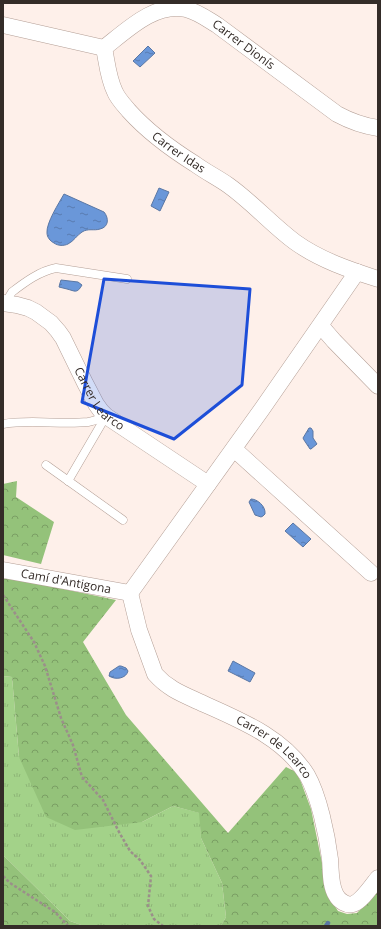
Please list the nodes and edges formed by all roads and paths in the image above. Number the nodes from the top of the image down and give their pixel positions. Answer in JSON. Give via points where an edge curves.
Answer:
{"nodes":[{"id":1,"x":3,"y":25,"type":"edge"},
{"id":2,"x":104,"y":48,"type":"junction"},
{"id":3,"x":378,"y":128,"type":"edge"},
{"id":4,"x":357,"y":272,"type":"junction"},
{"id":5,"x":127,"y":279,"type":"dead end"},
{"id":6,"x":378,"y":279,"type":"edge"},
{"id":7,"x":5,"y":303,"type":"edge"},
{"id":8,"x":321,"y":326,"type":"junction"},
{"id":9,"x":378,"y":386,"type":"edge"},
{"id":10,"x":106,"y":416,"type":"junction"},
{"id":11,"x":3,"y":424,"type":"edge"},
{"id":12,"x":234,"y":449,"type":"junction"},
{"id":13,"x":46,"y":465,"type":"dead end"},
{"id":14,"x":68,"y":481,"type":"junction"},
{"id":15,"x":208,"y":484,"type":"junction"},
{"id":16,"x":123,"y":520,"type":"dead end"},
{"id":17,"x":3,"y":570,"type":"edge"},
{"id":18,"x":371,"y":573,"type":"dead end"},
{"id":19,"x":130,"y":593,"type":"junction"},
{"id":20,"x":3,"y":595,"type":"edge"},
{"id":21,"x":3,"y":876,"type":"edge"},
{"id":22,"x":378,"y":878,"type":"edge"},
{"id":23,"x":68,"y":926,"type":"edge"},
{"id":24,"x":163,"y":926,"type":"edge"}],
"edges":[{"from":1,"to":2,"type":"street"},
{"from":2,"to":3,"type":"street","name":"Carrer Dionís","via":[[150,15],[171,8],[186,10],[217,25],[337,114]]},
{"from":2,"to":4,"type":"street","name":"Carrer Idas","via":[[115,92],[134,117],[185,158],[229,185],[296,242],[313,253]]},
{"from":4,"to":6,"type":"street","name":"Carrer Idas"},
{"from":4,"to":8,"type":"street"},
{"from":5,"to":7,"type":"lane","name":"Carrer Learco","via":[[48,269],[12,292]]},
{"from":7,"to":10,"type":"street","name":"Carrer Learco","via":[[36,312],[58,330],[96,404]]},
{"from":8,"to":9,"type":"street"},
{"from":8,"to":12,"type":"street"},
{"from":10,"to":11,"type":"lane","via":[[90,422],[36,421]]},
{"from":10,"to":14,"type":"lane"},
{"from":10,"to":15,"type":"street","name":"Carrer Learco"},
{"from":12,"to":15,"type":"street"},
{"from":12,"to":18,"type":"street"},
{"from":13,"to":14,"type":"lane"},
{"from":14,"to":16,"type":"lane"},
{"from":15,"to":19,"type":"street"},
{"from":17,"to":19,"type":"street","name":"Camí d'Antigona"},
{"from":19,"to":22,"type":"street","name":"Carrer de Learco","via":[[139,630],[155,674],[173,690],[239,720],[277,743],[306,775],[320,810],[335,895],[343,903],[353,904]]},
{"from":20,"to":24,"type":"path","via":[[34,642],[45,666],[82,777],[103,800],[130,851],[151,876],[148,906],[154,919]]},
{"from":21,"to":23,"type":"path","via":[[55,912]]}]}
